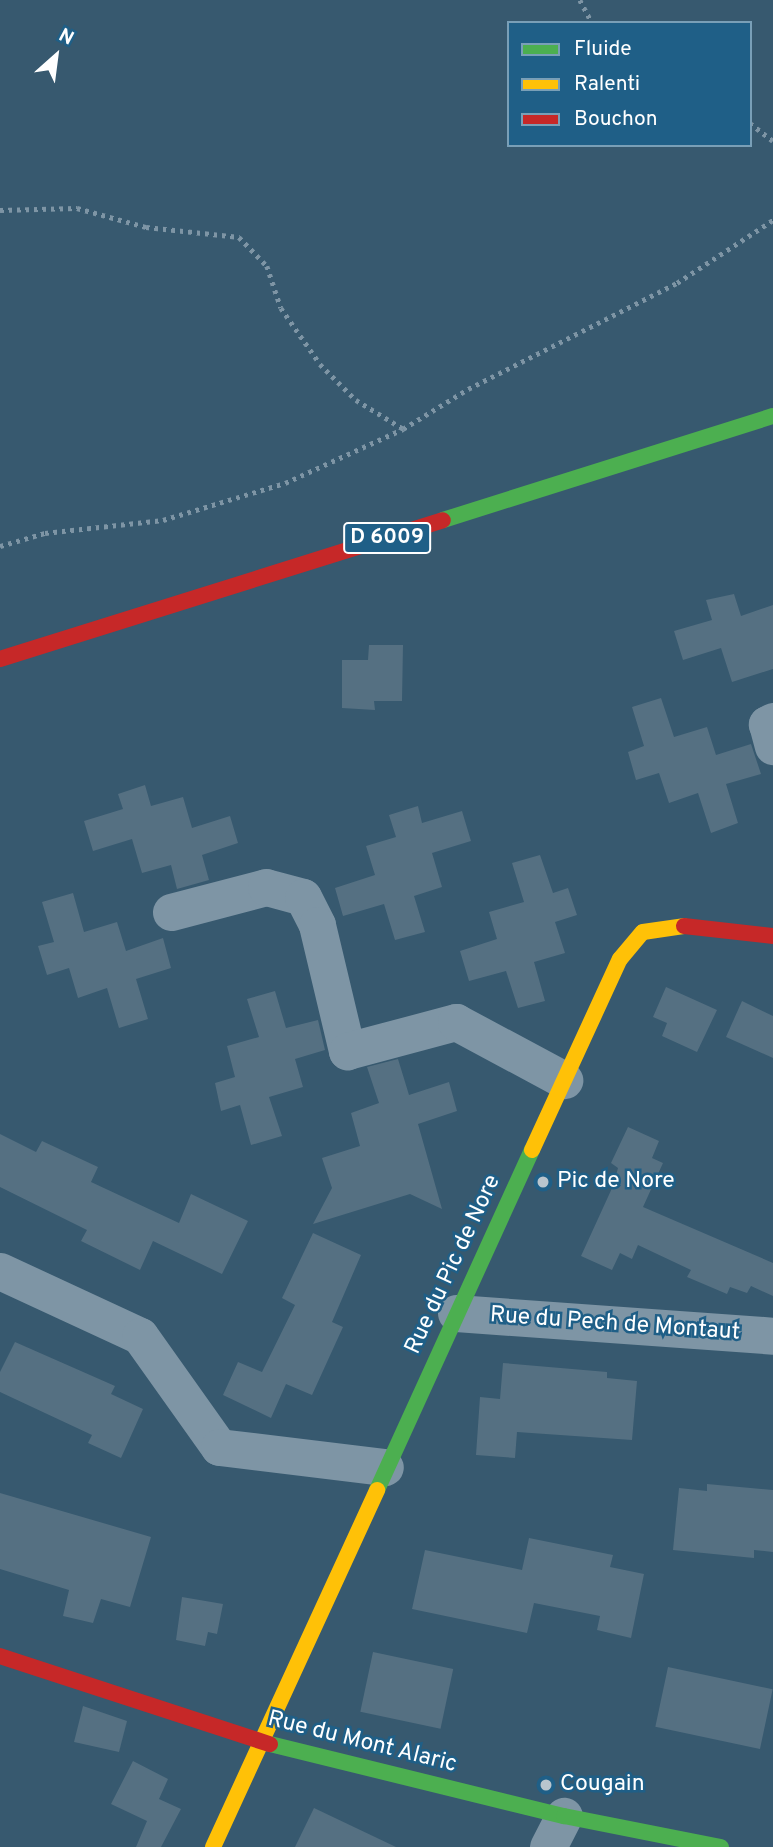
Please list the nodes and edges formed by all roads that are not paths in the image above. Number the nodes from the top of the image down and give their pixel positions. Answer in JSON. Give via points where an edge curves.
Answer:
{"nodes":[{"id":1,"x":773,"y":416,"type":"edge"},
{"id":2,"x":0,"y":659,"type":"edge"},
{"id":3,"x":773,"y":721,"type":"edge"},
{"id":4,"x":773,"y":746,"type":"edge"},
{"id":5,"x":171,"y":912,"type":"dead end"},
{"id":6,"x":773,"y":936,"type":"edge"},
{"id":7,"x":564,"y":1080,"type":"junction"},
{"id":8,"x":0,"y":1271,"type":"edge"},
{"id":9,"x":456,"y":1313,"type":"junction"},
{"id":10,"x":773,"y":1336,"type":"edge"},
{"id":11,"x":385,"y":1468,"type":"junction"},
{"id":12,"x":0,"y":1656,"type":"edge"},
{"id":13,"x":260,"y":1742,"type":"junction"},
{"id":14,"x":556,"y":1832,"type":"edge"},
{"id":15,"x":213,"y":1847,"type":"edge"},
{"id":16,"x":721,"y":1847,"type":"edge"}],
"edges":[{"from":1,"to":2,"type":"street","number":"D 6009"},
{"from":3,"to":4,"type":"street","via":[[767,724]]},
{"from":5,"to":7,"type":"street","via":[[266,887],[303,897],[317,925],[348,1051],[457,1022]]},
{"from":6,"to":7,"type":"street","name":"Rue du Pic de Nore","via":[[685,926],[643,932],[620,959]]},
{"from":7,"to":9,"type":"street","name":"Rue du Pic de Nore"},
{"from":8,"to":11,"type":"street","via":[[140,1336],[219,1447]]},
{"from":9,"to":10,"type":"street","name":"Rue du Pech de Montaut"},
{"from":9,"to":11,"type":"street","name":"Rue du Pic de Nore"},
{"from":11,"to":13,"type":"street","name":"Rue du Pic de Nore"},
{"from":12,"to":13,"type":"street","name":"Rue du Mont Alaric"},
{"from":13,"to":14,"type":"street","name":"Rue du Mont Alaric"},
{"from":13,"to":15,"type":"street","name":"Rue du Pic de Nore"},
{"from":14,"to":16,"type":"street","name":"Rue du Mont Alaric"}]}
